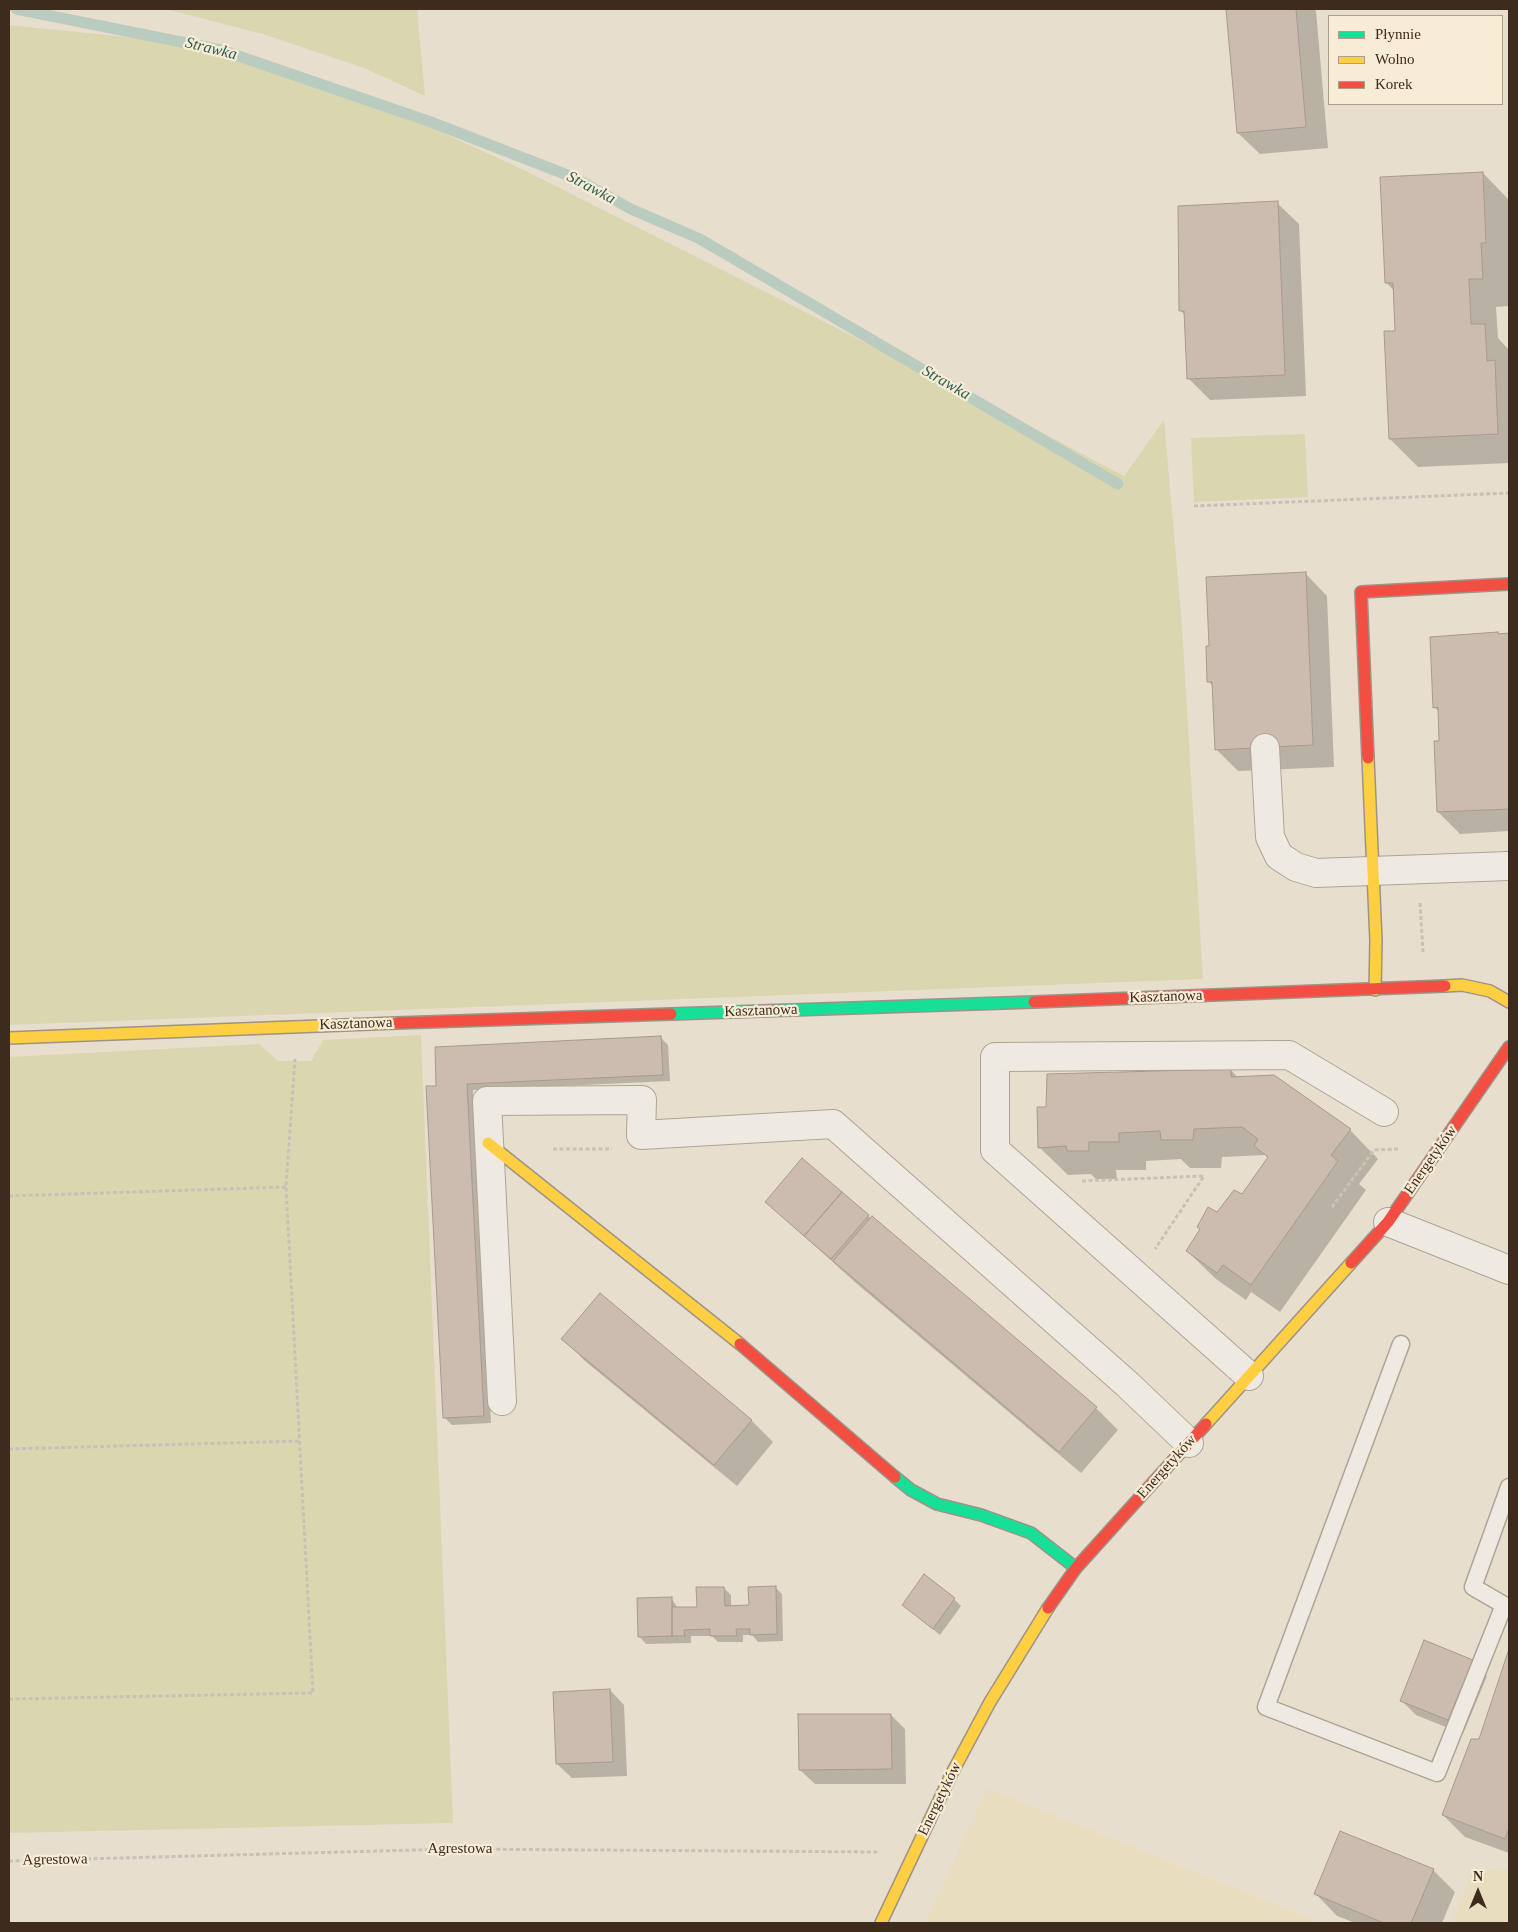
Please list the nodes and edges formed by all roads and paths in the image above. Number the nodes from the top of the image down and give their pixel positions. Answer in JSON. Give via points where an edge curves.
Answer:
{"nodes":[{"id":1,"x":1509,"y":493,"type":"edge"},
{"id":2,"x":1194,"y":506,"type":"dead end"},
{"id":3,"x":1509,"y":584,"type":"edge"},
{"id":4,"x":1265,"y":748,"type":"dead end"},
{"id":5,"x":1509,"y":866,"type":"edge"},
{"id":6,"x":1373,"y":872,"type":"junction"},
{"id":7,"x":1375,"y":990,"type":"junction"},
{"id":8,"x":1509,"y":1002,"type":"edge"},
{"id":9,"x":9,"y":1038,"type":"edge"},
{"id":10,"x":1509,"y":1047,"type":"edge"},
{"id":11,"x":295,"y":1061,"type":"dead end"},
{"id":12,"x":1384,"y":1112,"type":"dead end"},
{"id":13,"x":488,"y":1143,"type":"junction"},
{"id":14,"x":616,"y":1149,"type":"dead end"},
{"id":15,"x":1032,"y":1183,"type":"junction"},
{"id":16,"x":286,"y":1187,"type":"junction"},
{"id":17,"x":546,"y":1189,"type":"junction"},
{"id":18,"x":9,"y":1196,"type":"edge"},
{"id":19,"x":1388,"y":1222,"type":"junction"},
{"id":20,"x":1509,"y":1270,"type":"edge"},
{"id":21,"x":1137,"y":1276,"type":"junction"},
{"id":22,"x":1400,"y":1344,"type":"dead end"},
{"id":23,"x":1249,"y":1376,"type":"junction"},
{"id":24,"x":502,"y":1401,"type":"dead end"},
{"id":25,"x":300,"y":1442,"type":"junction"},
{"id":26,"x":1189,"y":1443,"type":"junction"},
{"id":27,"x":9,"y":1448,"type":"edge"},
{"id":28,"x":1509,"y":1488,"type":"edge"},
{"id":29,"x":1076,"y":1568,"type":"junction"},
{"id":30,"x":9,"y":1699,"type":"edge"},
{"id":31,"x":9,"y":1861,"type":"edge"},
{"id":32,"x":909,"y":1862,"type":"junction"},
{"id":33,"x":882,"y":1923,"type":"edge"}],
"edges":[{"from":1,"to":2,"type":"path"},
{"from":3,"to":6,"type":"street","via":[[1361,592]]},
{"from":4,"to":6,"type":"street","via":[[1270,838],[1279,856],[1316,874]]},
{"from":5,"to":6,"type":"street"},
{"from":6,"to":7,"type":"street"},
{"from":7,"to":8,"type":"street","name":"Kasztanowa","via":[[1462,985],[1490,990]]},
{"from":7,"to":9,"type":"street","name":"Kasztanowa"},
{"from":10,"to":19,"type":"street","name":"Energetyków"},
{"from":11,"to":16,"type":"path"},
{"from":12,"to":15,"type":"street","via":[[1289,1055],[995,1057],[995,1150]]},
{"from":13,"to":17,"type":"street"},
{"from":13,"to":24,"type":"street"},
{"from":13,"to":26,"type":"street","via":[[487,1101],[642,1100],[641,1135],[833,1124],[1127,1384]]},
{"from":14,"to":17,"type":"path","via":[[551,1149]]},
{"from":15,"to":21,"type":"street"},
{"from":15,"to":21,"type":"path","via":[[1204,1176]]},
{"from":16,"to":18,"type":"path"},
{"from":16,"to":25,"type":"path"},
{"from":17,"to":29,"type":"street","via":[[738,1342],[910,1490],[938,1504],[1031,1533]]},
{"from":19,"to":20,"type":"street"},
{"from":19,"to":23,"type":"street","name":"Energetyków"},
{"from":21,"to":23,"type":"street"},
{"from":22,"to":28,"type":"lane","via":[[1266,1707],[1437,1773],[1504,1605],[1473,1588]]},
{"from":23,"to":26,"type":"street","name":"Energetyków"},
{"from":25,"to":27,"type":"path"},
{"from":25,"to":30,"type":"path","via":[[313,1693]]},
{"from":26,"to":29,"type":"street","name":"Energetyków"},
{"from":29,"to":32,"type":"street","name":"Energetyków","via":[[1055,1596],[990,1702]]},
{"from":31,"to":32,"type":"path","name":"Agrestowa","via":[[452,1849],[885,1852]]},
{"from":32,"to":33,"type":"street","name":"Energetyków"}]}
